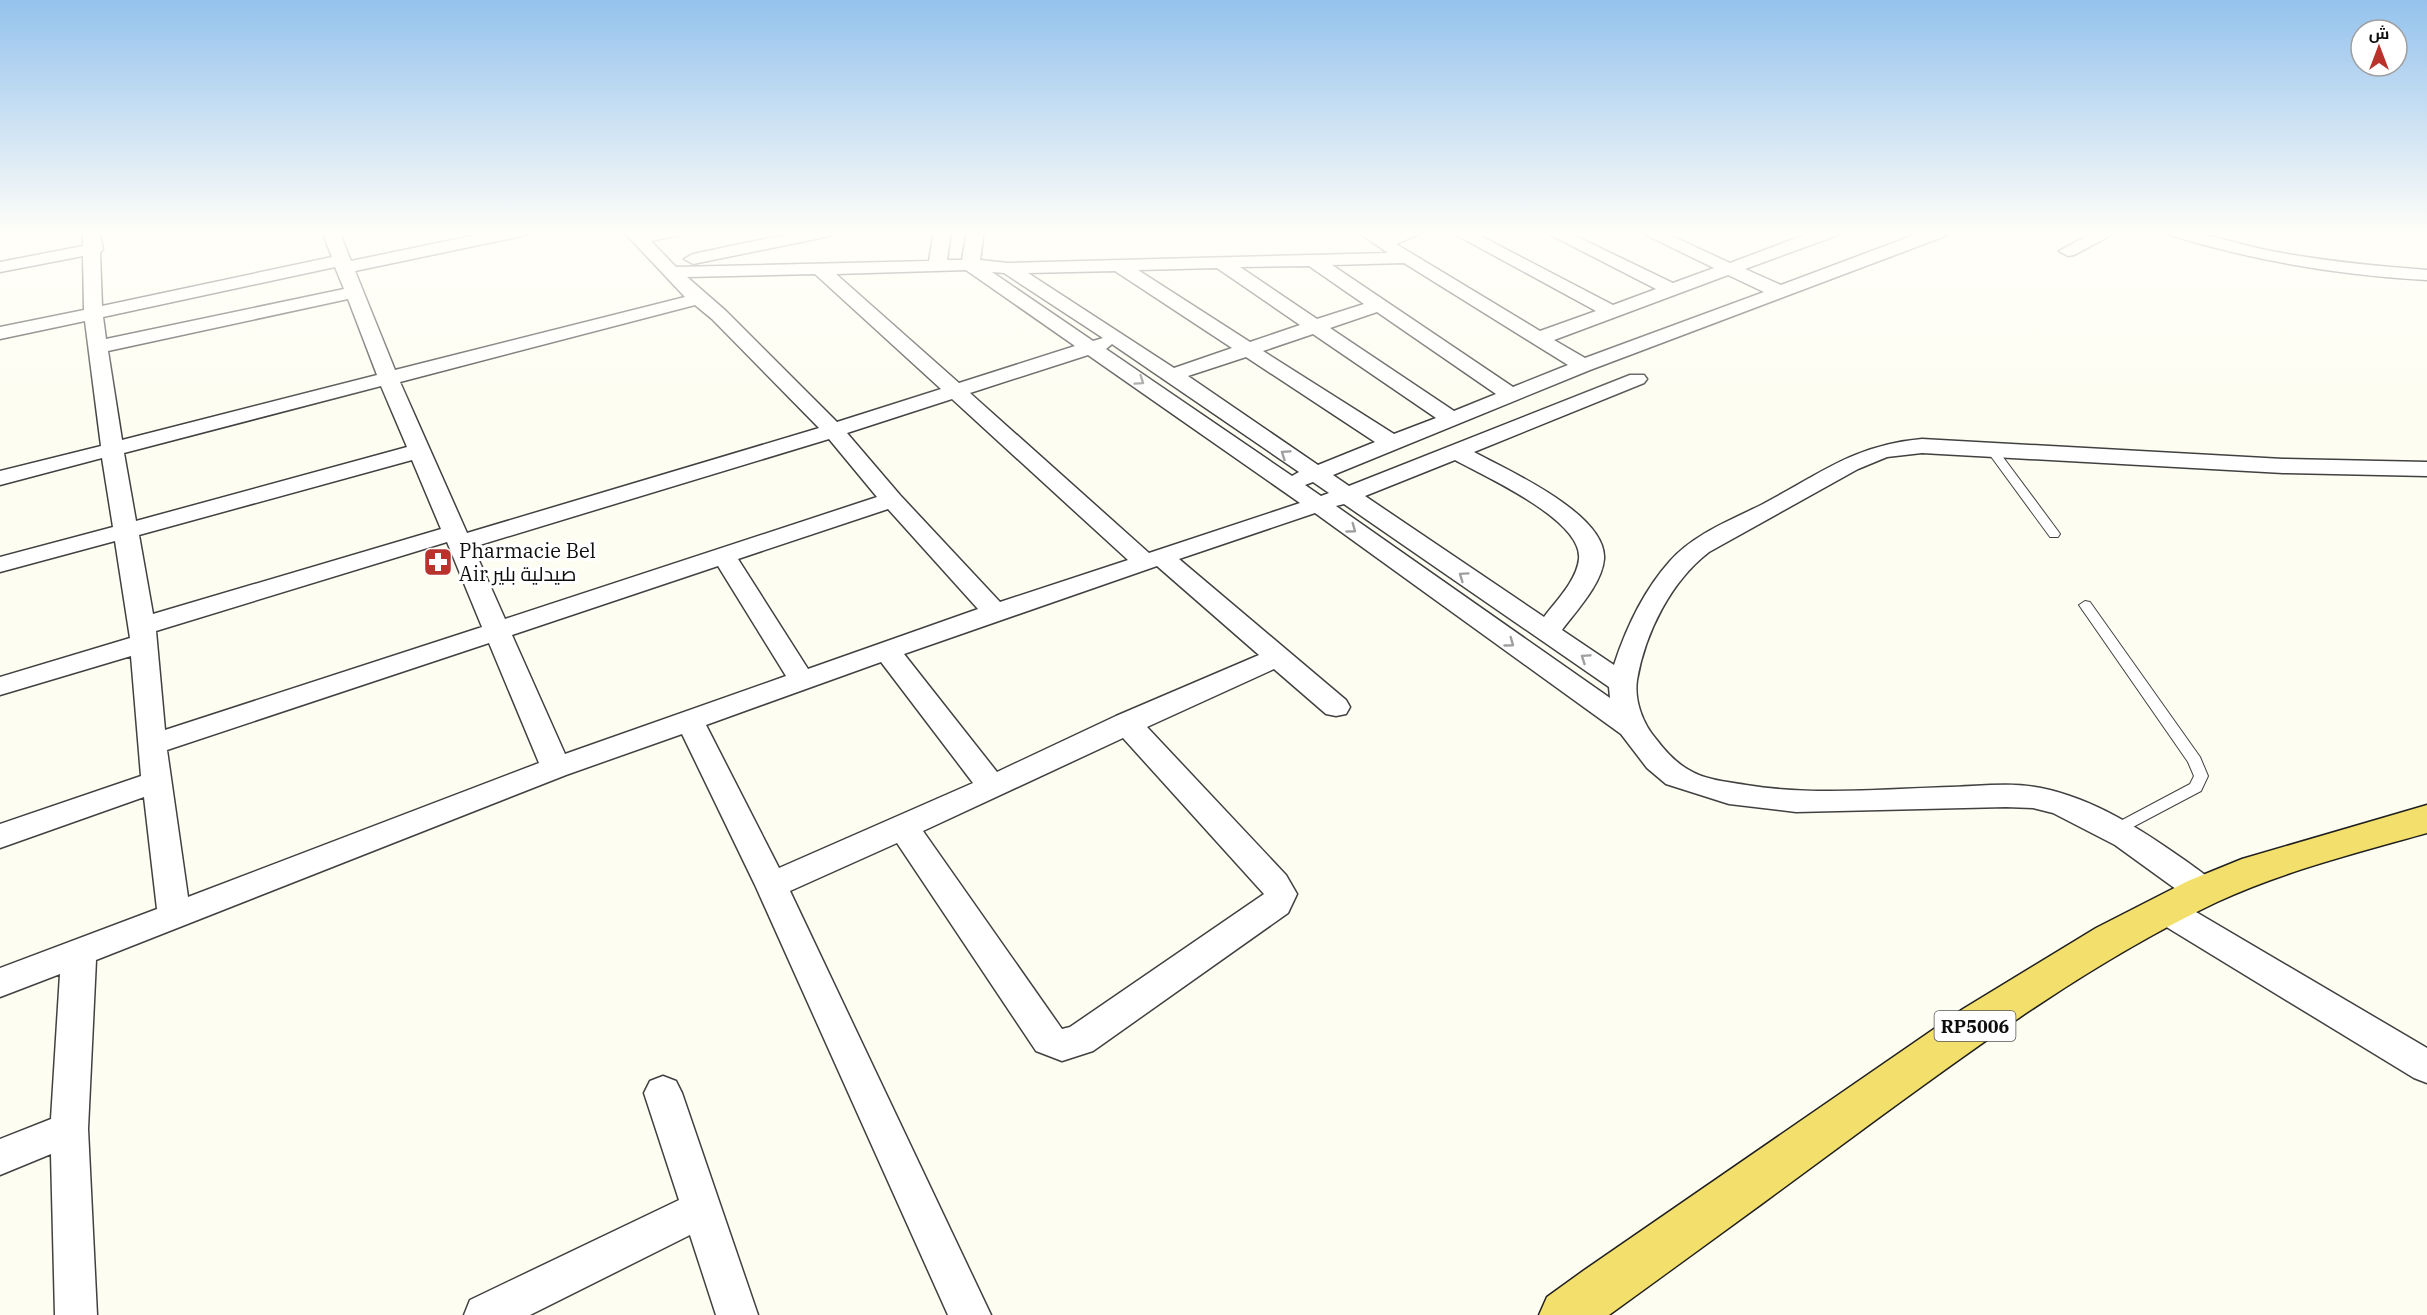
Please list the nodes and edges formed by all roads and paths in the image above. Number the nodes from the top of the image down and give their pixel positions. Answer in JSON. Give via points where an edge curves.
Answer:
{"nodes":[{"id":1,"x":93,"y":292,"type":"edge"},
{"id":2,"x":200,"y":292,"type":"edge"},
{"id":3,"x":352,"y":292,"type":"edge"},
{"id":4,"x":354,"y":292,"type":"edge"},
{"id":5,"x":692,"y":292,"type":"edge"},
{"id":6,"x":847,"y":292,"type":"edge"},
{"id":7,"x":1011,"y":292,"type":"edge"},
{"id":8,"x":1045,"y":292,"type":"edge"},
{"id":9,"x":1159,"y":292,"type":"edge"},
{"id":10,"x":1265,"y":292,"type":"edge"},
{"id":11,"x":1360,"y":292,"type":"edge"},
{"id":12,"x":1461,"y":292,"type":"edge"},
{"id":13,"x":1574,"y":292,"type":"edge"},
{"id":14,"x":1666,"y":292,"type":"edge"},
{"id":15,"x":1778,"y":292,"type":"edge"},
{"id":16,"x":698,"y":299,"type":"junction"},
{"id":17,"x":1379,"y":305,"type":"junction"},
{"id":18,"x":1612,"y":312,"type":"junction"},
{"id":19,"x":93,"y":313,"type":"junction"},
{"id":20,"x":1315,"y":326,"type":"junction"},
{"id":21,"x":0,"y":333,"type":"edge"},
{"id":22,"x":1116,"y":339,"type":"junction"},
{"id":23,"x":1538,"y":339,"type":"junction"},
{"id":24,"x":98,"y":347,"type":"junction"},
{"id":25,"x":1092,"y":348,"type":"junction"},
{"id":26,"x":1246,"y":350,"type":"junction"},
{"id":27,"x":1583,"y":366,"type":"junction"},
{"id":28,"x":1172,"y":375,"type":"junction"},
{"id":29,"x":1637,"y":379,"type":"dead end"},
{"id":30,"x":389,"y":380,"type":"junction"},
{"id":31,"x":956,"y":390,"type":"junction"},
{"id":32,"x":1512,"y":395,"type":"junction"},
{"id":33,"x":1452,"y":419,"type":"junction"},
{"id":34,"x":833,"y":430,"type":"junction"},
{"id":35,"x":1392,"y":443,"type":"junction"},
{"id":36,"x":112,"y":449,"type":"junction"},
{"id":37,"x":419,"y":451,"type":"junction"},
{"id":38,"x":1455,"y":451,"type":"junction"},
{"id":39,"x":1993,"y":451,"type":"junction"},
{"id":40,"x":2427,"y":469,"type":"edge"},
{"id":41,"x":1315,"y":474,"type":"junction"},
{"id":42,"x":0,"y":478,"type":"edge"},
{"id":43,"x":1288,"y":484,"type":"junction"},
{"id":44,"x":1347,"y":495,"type":"junction"},
{"id":45,"x":892,"y":500,"type":"junction"},
{"id":46,"x":1319,"y":505,"type":"junction"},
{"id":47,"x":127,"y":530,"type":"junction"},
{"id":48,"x":2054,"y":534,"type":"dead end"},
{"id":49,"x":457,"y":537,"type":"junction"},
{"id":50,"x":723,"y":555,"type":"junction"},
{"id":51,"x":1152,"y":558,"type":"junction"},
{"id":52,"x":0,"y":565,"type":"edge"},
{"id":53,"x":2085,"y":605,"type":"dead end"},
{"id":54,"x":995,"y":612,"type":"junction"},
{"id":55,"x":494,"y":630,"type":"junction"},
{"id":56,"x":1546,"y":633,"type":"junction"},
{"id":57,"x":143,"y":635,"type":"junction"},
{"id":58,"x":887,"y":651,"type":"junction"},
{"id":59,"x":1277,"y":657,"type":"junction"},
{"id":60,"x":802,"y":680,"type":"junction"},
{"id":61,"x":1623,"y":684,"type":"junction"},
{"id":62,"x":0,"y":686,"type":"edge"},
{"id":63,"x":1336,"y":707,"type":"dead end"},
{"id":64,"x":690,"y":721,"type":"junction"},
{"id":65,"x":1126,"y":723,"type":"junction"},
{"id":66,"x":1630,"y":727,"type":"junction"},
{"id":67,"x":152,"y":745,"type":"junction"},
{"id":68,"x":556,"y":768,"type":"junction"},
{"id":69,"x":158,"y":781,"type":"junction"},
{"id":70,"x":993,"y":787,"type":"junction"},
{"id":71,"x":2427,"y":819,"type":"edge"},
{"id":72,"x":904,"y":828,"type":"junction"},
{"id":73,"x":2114,"y":831,"type":"junction"},
{"id":74,"x":0,"y":836,"type":"edge"},
{"id":75,"x":771,"y":885,"type":"junction"},
{"id":76,"x":2185,"y":901,"type":"junction"},
{"id":77,"x":174,"y":915,"type":"junction"},
{"id":78,"x":79,"y":951,"type":"junction"},
{"id":79,"x":0,"y":983,"type":"edge"},
{"id":80,"x":2427,"y":1066,"type":"edge"},
{"id":81,"x":663,"y":1094,"type":"dead end"},
{"id":82,"x":69,"y":1129,"type":"junction"},
{"id":83,"x":0,"y":1157,"type":"edge"},
{"id":84,"x":702,"y":1209,"type":"junction"},
{"id":85,"x":68,"y":1311,"type":"edge"},
{"id":86,"x":485,"y":1315,"type":"edge"},
{"id":87,"x":737,"y":1315,"type":"edge"},
{"id":88,"x":970,"y":1315,"type":"edge"},
{"id":89,"x":1565,"y":1315,"type":"edge"}],
"edges":[{"from":1,"to":19,"type":"street"},
{"from":2,"to":19,"type":"street"},
{"from":3,"to":24,"type":"street"},
{"from":4,"to":30,"type":"street"},
{"from":5,"to":16,"type":"street"},
{"from":6,"to":31,"type":"street"},
{"from":7,"to":25,"type":"street"},
{"from":8,"to":22,"type":"street"},
{"from":9,"to":26,"type":"street"},
{"from":10,"to":20,"type":"street"},
{"from":11,"to":17,"type":"street"},
{"from":12,"to":23,"type":"street"},
{"from":13,"to":18,"type":"street"},
{"from":14,"to":18,"type":"street"},
{"from":15,"to":27,"type":"street"},
{"from":16,"to":30,"type":"street"},
{"from":16,"to":34,"type":"street","via":[[719,315]]},
{"from":17,"to":20,"type":"street"},
{"from":17,"to":32,"type":"street"},
{"from":18,"to":23,"type":"street"},
{"from":19,"to":21,"type":"street"},
{"from":19,"to":24,"type":"street"},
{"from":20,"to":26,"type":"street"},
{"from":20,"to":33,"type":"street"},
{"from":22,"to":25,"type":"street"},
{"from":22,"to":28,"type":"street"},
{"from":23,"to":27,"type":"street"},
{"from":24,"to":36,"type":"street"},
{"from":25,"to":31,"type":"street"},
{"from":25,"to":43,"type":"street","one_way":true},
{"from":26,"to":28,"type":"street"},
{"from":26,"to":35,"type":"street"},
{"from":27,"to":32,"type":"street"},
{"from":41,"to":28,"type":"street","one_way":true},
{"from":29,"to":38,"type":"street"},
{"from":30,"to":36,"type":"street"},
{"from":30,"to":37,"type":"street"},
{"from":31,"to":34,"type":"street"},
{"from":31,"to":51,"type":"street"},
{"from":32,"to":33,"type":"street"},
{"from":33,"to":35,"type":"street"},
{"from":34,"to":45,"type":"street"},
{"from":34,"to":49,"type":"street"},
{"from":35,"to":41,"type":"street"},
{"from":36,"to":42,"type":"street"},
{"from":36,"to":47,"type":"street"},
{"from":37,"to":47,"type":"street"},
{"from":37,"to":49,"type":"street"},
{"from":38,"to":44,"type":"street"},
{"from":38,"to":56,"type":"street","via":[[1548,504],[1586,534],[1592,558],[1583,580]]},
{"from":39,"to":40,"type":"street"},
{"from":39,"to":48,"type":"lane"},
{"from":39,"to":61,"type":"street","via":[[1922,446],[1876,451],[1824,476],[1690,554],[1672,573],[1648,616],[1633,648]]},
{"from":41,"to":43,"type":"street"},
{"from":41,"to":44,"type":"street"},
{"from":43,"to":46,"type":"street"},
{"from":44,"to":46,"type":"street"},
{"from":56,"to":44,"type":"street","one_way":true},
{"from":45,"to":50,"type":"street"},
{"from":45,"to":54,"type":"street"},
{"from":46,"to":51,"type":"street"},
{"from":46,"to":66,"type":"street","one_way":true},
{"from":47,"to":52,"type":"street"},
{"from":47,"to":57,"type":"street"},
{"from":49,"to":55,"type":"street"},
{"from":49,"to":57,"type":"street"},
{"from":50,"to":55,"type":"street"},
{"from":50,"to":60,"type":"street"},
{"from":51,"to":54,"type":"street"},
{"from":51,"to":59,"type":"street"},
{"from":53,"to":73,"type":"lane","via":[[2195,761],[2201,776],[2196,787]]},
{"from":54,"to":58,"type":"street"},
{"from":55,"to":67,"type":"street"},
{"from":55,"to":68,"type":"street"},
{"from":61,"to":56,"type":"street","one_way":true},
{"from":57,"to":62,"type":"street"},
{"from":57,"to":67,"type":"street"},
{"from":58,"to":60,"type":"street"},
{"from":58,"to":70,"type":"street"},
{"from":59,"to":63,"type":"street"},
{"from":59,"to":65,"type":"street"},
{"from":60,"to":64,"type":"street"},
{"from":61,"to":66,"type":"street"},
{"from":64,"to":68,"type":"street"},
{"from":64,"to":75,"type":"street"},
{"from":65,"to":70,"type":"street"},
{"from":65,"to":72,"type":"street","via":[[1281,894],[1276,904],[1080,1040],[1062,1045],[1049,1040]]},
{"from":66,"to":73,"type":"street","via":[[1654,758],[1678,778],[1727,795],[1801,801],[2042,799]]},
{"from":67,"to":69,"type":"street"},
{"from":68,"to":77,"type":"street"},
{"from":69,"to":74,"type":"street"},
{"from":69,"to":77,"type":"street"},
{"from":70,"to":72,"type":"street"},
{"from":71,"to":76,"type":"main road","number":"RP5006","via":[[2272,866]]},
{"from":72,"to":75,"type":"street"},
{"from":73,"to":76,"type":"street","via":[[2150,853]]},
{"from":75,"to":88,"type":"street"},
{"from":76,"to":80,"type":"street"},
{"from":76,"to":89,"type":"main road","number":"RP5006","via":[[2034,987],[1924,1059]]},
{"from":77,"to":78,"type":"street"},
{"from":78,"to":79,"type":"street"},
{"from":78,"to":82,"type":"street"},
{"from":81,"to":84,"type":"street"},
{"from":82,"to":83,"type":"street"},
{"from":82,"to":85,"type":"street"},
{"from":84,"to":86,"type":"street"},
{"from":84,"to":87,"type":"street"}]}
